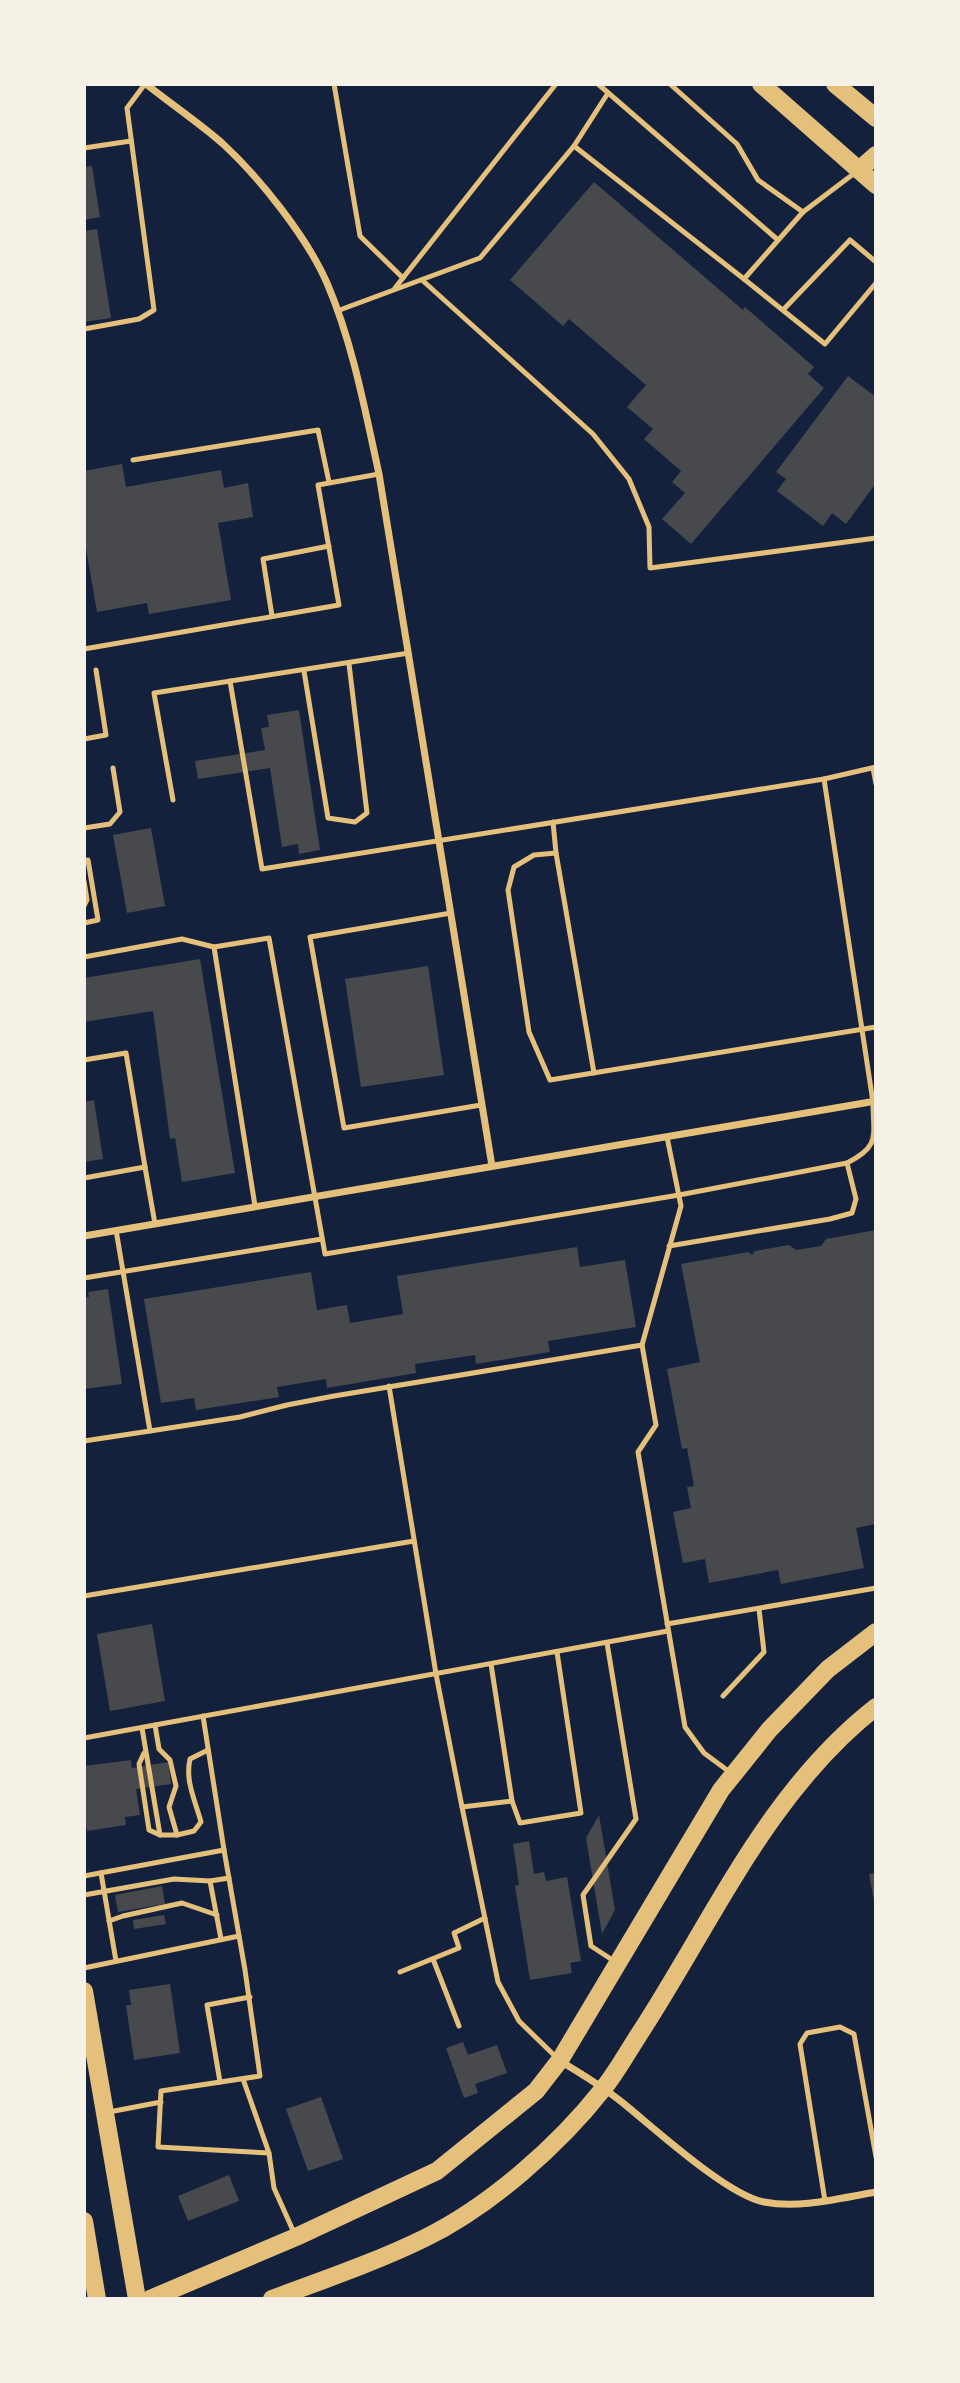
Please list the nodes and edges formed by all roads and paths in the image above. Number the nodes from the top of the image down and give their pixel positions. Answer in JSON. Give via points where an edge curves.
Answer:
{"nodes":[{"id":1,"x":146,"y":84,"type":"edge"},
{"id":2,"x":334,"y":84,"type":"edge"},
{"id":3,"x":556,"y":84,"type":"edge"},
{"id":4,"x":598,"y":84,"type":"edge"},
{"id":5,"x":670,"y":84,"type":"edge"},
{"id":6,"x":761,"y":84,"type":"edge"},
{"id":7,"x":835,"y":84,"type":"edge"},
{"id":8,"x":608,"y":93,"type":"junction"},
{"id":9,"x":876,"y":118,"type":"edge"},
{"id":10,"x":131,"y":141,"type":"junction"},
{"id":11,"x":574,"y":146,"type":"junction"},
{"id":12,"x":84,"y":148,"type":"edge"},
{"id":13,"x":876,"y":155,"type":"edge"},
{"id":14,"x":859,"y":170,"type":"junction"},
{"id":15,"x":876,"y":185,"type":"edge"},
{"id":16,"x":803,"y":212,"type":"junction"},
{"id":17,"x":778,"y":240,"type":"junction"},
{"id":18,"x":876,"y":262,"type":"edge"},
{"id":19,"x":403,"y":278,"type":"junction"},
{"id":20,"x":744,"y":279,"type":"junction"},
{"id":21,"x":422,"y":280,"type":"junction"},
{"id":22,"x":876,"y":283,"type":"edge"},
{"id":23,"x":393,"y":290,"type":"junction"},
{"id":24,"x":783,"y":310,"type":"junction"},
{"id":25,"x":337,"y":311,"type":"junction"},
{"id":26,"x":84,"y":329,"type":"edge"},
{"id":27,"x":133,"y":460,"type":"dead end"},
{"id":28,"x":379,"y":474,"type":"junction"},
{"id":29,"x":329,"y":482,"type":"junction"},
{"id":30,"x":876,"y":538,"type":"edge"},
{"id":31,"x":329,"y":546,"type":"junction"},
{"id":32,"x":272,"y":616,"type":"junction"},
{"id":33,"x":84,"y":649,"type":"edge"},
{"id":34,"x":409,"y":653,"type":"junction"},
{"id":35,"x":349,"y":664,"type":"junction"},
{"id":36,"x":96,"y":670,"type":"dead end"},
{"id":37,"x":304,"y":671,"type":"junction"},
{"id":38,"x":230,"y":681,"type":"junction"},
{"id":39,"x":84,"y":739,"type":"edge"},
{"id":40,"x":113,"y":768,"type":"dead end"},
{"id":41,"x":875,"y":768,"type":"edge"},
{"id":42,"x":824,"y":779,"type":"junction"},
{"id":43,"x":876,"y":784,"type":"edge"},
{"id":44,"x":173,"y":800,"type":"dead end"},
{"id":45,"x":553,"y":822,"type":"junction"},
{"id":46,"x":84,"y":828,"type":"edge"},
{"id":47,"x":440,"y":840,"type":"junction"},
{"id":48,"x":556,"y":853,"type":"junction"},
{"id":49,"x":84,"y":861,"type":"edge"},
{"id":50,"x":84,"y":881,"type":"edge"},
{"id":51,"x":84,"y":906,"type":"edge"},
{"id":52,"x":451,"y":913,"type":"junction"},
{"id":53,"x":84,"y":923,"type":"edge"},
{"id":54,"x":214,"y":947,"type":"junction"},
{"id":55,"x":84,"y":957,"type":"edge"},
{"id":56,"x":876,"y":1027,"type":"edge"},
{"id":57,"x":862,"y":1029,"type":"junction"},
{"id":58,"x":84,"y":1060,"type":"edge"},
{"id":59,"x":594,"y":1073,"type":"junction"},
{"id":60,"x":874,"y":1101,"type":"edge"},
{"id":61,"x":481,"y":1105,"type":"junction"},
{"id":62,"x":667,"y":1137,"type":"junction"},
{"id":63,"x":847,"y":1163,"type":"junction"},
{"id":64,"x":492,"y":1166,"type":"junction"},
{"id":65,"x":145,"y":1167,"type":"junction"},
{"id":66,"x":84,"y":1178,"type":"edge"},
{"id":67,"x":679,"y":1195,"type":"junction"},
{"id":68,"x":313,"y":1197,"type":"junction"},
{"id":69,"x":255,"y":1206,"type":"junction"},
{"id":70,"x":155,"y":1224,"type":"junction"},
{"id":71,"x":117,"y":1230,"type":"junction"},
{"id":72,"x":84,"y":1236,"type":"edge"},
{"id":73,"x":322,"y":1239,"type":"junction"},
{"id":74,"x":669,"y":1246,"type":"junction"},
{"id":75,"x":123,"y":1271,"type":"junction"},
{"id":76,"x":84,"y":1278,"type":"edge"},
{"id":77,"x":642,"y":1345,"type":"junction"},
{"id":78,"x":389,"y":1387,"type":"junction"},
{"id":79,"x":150,"y":1431,"type":"junction"},
{"id":80,"x":84,"y":1441,"type":"edge"},
{"id":81,"x":414,"y":1541,"type":"junction"},
{"id":82,"x":876,"y":1588,"type":"edge"},
{"id":83,"x":84,"y":1596,"type":"edge"},
{"id":84,"x":759,"y":1608,"type":"junction"},
{"id":85,"x":668,"y":1628,"type":"junction"},
{"id":86,"x":876,"y":1632,"type":"edge"},
{"id":87,"x":607,"y":1643,"type":"junction"},
{"id":88,"x":557,"y":1652,"type":"junction"},
{"id":89,"x":491,"y":1664,"type":"junction"},
{"id":90,"x":436,"y":1674,"type":"junction"},
{"id":91,"x":723,"y":1696,"type":"dead end"},
{"id":92,"x":876,"y":1707,"type":"edge"},
{"id":93,"x":202,"y":1716,"type":"junction"},
{"id":94,"x":155,"y":1725,"type":"junction"},
{"id":95,"x":142,"y":1728,"type":"junction"},
{"id":96,"x":84,"y":1738,"type":"edge"},
{"id":97,"x":208,"y":1750,"type":"junction"},
{"id":98,"x":733,"y":1775,"type":"junction"},
{"id":99,"x":512,"y":1801,"type":"junction"},
{"id":100,"x":462,"y":1807,"type":"junction"},
{"id":101,"x":177,"y":1835,"type":"junction"},
{"id":102,"x":224,"y":1850,"type":"junction"},
{"id":103,"x":101,"y":1873,"type":"junction"},
{"id":104,"x":84,"y":1876,"type":"edge"},
{"id":105,"x":229,"y":1878,"type":"junction"},
{"id":106,"x":211,"y":1881,"type":"junction"},
{"id":107,"x":104,"y":1891,"type":"junction"},
{"id":108,"x":84,"y":1895,"type":"edge"},
{"id":109,"x":217,"y":1915,"type":"junction"},
{"id":110,"x":485,"y":1918,"type":"junction"},
{"id":111,"x":109,"y":1921,"type":"junction"},
{"id":112,"x":239,"y":1936,"type":"junction"},
{"id":113,"x":221,"y":1940,"type":"junction"},
{"id":114,"x":433,"y":1959,"type":"junction"},
{"id":115,"x":116,"y":1961,"type":"junction"},
{"id":116,"x":618,"y":1964,"type":"junction"},
{"id":117,"x":84,"y":1968,"type":"edge"},
{"id":118,"x":400,"y":1972,"type":"dead end"},
{"id":119,"x":84,"y":1991,"type":"edge"},
{"id":120,"x":250,"y":1997,"type":"junction"},
{"id":121,"x":460,"y":2026,"type":"dead end"},
{"id":122,"x":560,"y":2060,"type":"junction"},
{"id":123,"x":243,"y":2080,"type":"junction"},
{"id":124,"x":220,"y":2082,"type":"junction"},
{"id":125,"x":604,"y":2088,"type":"junction"},
{"id":126,"x":161,"y":2102,"type":"junction"},
{"id":127,"x":876,"y":2109,"type":"edge"},
{"id":128,"x":868,"y":2110,"type":"junction"},
{"id":129,"x":105,"y":2112,"type":"junction"},
{"id":130,"x":269,"y":2153,"type":"junction"},
{"id":131,"x":876,"y":2157,"type":"edge"},
{"id":132,"x":876,"y":2192,"type":"edge"},
{"id":133,"x":825,"y":2201,"type":"junction"},
{"id":134,"x":84,"y":2221,"type":"edge"},
{"id":135,"x":296,"y":2237,"type":"junction"},
{"id":136,"x":97,"y":2299,"type":"edge"},
{"id":137,"x":137,"y":2299,"type":"edge"},
{"id":138,"x":150,"y":2299,"type":"edge"},
{"id":139,"x":272,"y":2299,"type":"edge"}],
"edges":[{"from":1,"to":10,"type":"lane","via":[[127,108]]},
{"from":1,"to":25,"type":"street","via":[[222,144],[270,196],[306,245]]},
{"from":2,"to":19,"type":"lane","via":[[360,236]]},
{"from":3,"to":19,"type":"lane"},
{"from":4,"to":8,"type":"lane"},
{"from":5,"to":16,"type":"lane","via":[[737,144],[758,180]]},
{"from":6,"to":14,"type":"main road"},
{"from":7,"to":9,"type":"main road"},
{"from":8,"to":11,"type":"lane"},
{"from":8,"to":17,"type":"lane"},
{"from":10,"to":12,"type":"lane"},
{"from":10,"to":26,"type":"lane","via":[[154,310],[139,320]]},
{"from":11,"to":20,"type":"lane"},
{"from":11,"to":21,"type":"lane","via":[[480,258]]},
{"from":13,"to":14,"type":"main road"},
{"from":14,"to":15,"type":"main road"},
{"from":14,"to":16,"type":"lane"},
{"from":16,"to":17,"type":"lane"},
{"from":17,"to":20,"type":"lane"},
{"from":18,"to":24,"type":"lane","via":[[850,240]]},
{"from":19,"to":23,"type":"lane"},
{"from":20,"to":24,"type":"lane"},
{"from":21,"to":23,"type":"lane"},
{"from":21,"to":30,"type":"lane","via":[[593,434],[629,479],[649,527],[650,568]]},
{"from":22,"to":24,"type":"lane","via":[[825,344]]},
{"from":23,"to":25,"type":"lane"},
{"from":25,"to":28,"type":"street"},
{"from":27,"to":29,"type":"lane","via":[[318,430]]},
{"from":28,"to":29,"type":"lane"},
{"from":28,"to":34,"type":"street"},
{"from":29,"to":31,"type":"lane","via":[[318,485]]},
{"from":31,"to":32,"type":"lane","via":[[263,559]]},
{"from":31,"to":32,"type":"lane","via":[[339,605]]},
{"from":32,"to":33,"type":"lane"},
{"from":34,"to":35,"type":"lane"},
{"from":34,"to":47,"type":"street"},
{"from":35,"to":37,"type":"lane"},
{"from":35,"to":37,"type":"lane","via":[[367,813],[355,822],[328,818]]},
{"from":36,"to":39,"type":"lane","via":[[106,735]]},
{"from":37,"to":38,"type":"lane"},
{"from":38,"to":44,"type":"lane","via":[[154,693]]},
{"from":38,"to":47,"type":"lane","via":[[262,869]]},
{"from":40,"to":46,"type":"lane","via":[[120,812],[110,824]]},
{"from":41,"to":42,"type":"lane"},
{"from":41,"to":43,"type":"lane"},
{"from":42,"to":45,"type":"lane"},
{"from":42,"to":57,"type":"lane"},
{"from":45,"to":47,"type":"lane"},
{"from":45,"to":48,"type":"lane"},
{"from":47,"to":52,"type":"street"},
{"from":48,"to":59,"type":"lane"},
{"from":48,"to":59,"type":"lane","via":[[534,855],[514,867],[508,890],[530,1032],[550,1080]]},
{"from":49,"to":53,"type":"lane","via":[[88,860],[98,920]]},
{"from":50,"to":51,"type":"lane"},
{"from":52,"to":61,"type":"street"},
{"from":52,"to":61,"type":"lane","via":[[310,937],[344,1128]]},
{"from":54,"to":55,"type":"lane","via":[[182,939]]},
{"from":54,"to":68,"type":"lane","via":[[269,938]]},
{"from":54,"to":69,"type":"lane"},
{"from":56,"to":57,"type":"lane"},
{"from":57,"to":59,"type":"lane"},
{"from":57,"to":60,"type":"lane"},
{"from":58,"to":65,"type":"lane","via":[[127,1053]]},
{"from":60,"to":62,"type":"street"},
{"from":60,"to":63,"type":"lane","via":[[873,1143],[865,1154]]},
{"from":61,"to":64,"type":"street"},
{"from":62,"to":64,"type":"street"},
{"from":62,"to":67,"type":"lane"},
{"from":63,"to":67,"type":"lane"},
{"from":63,"to":74,"type":"lane","via":[[856,1199],[852,1213]]},
{"from":64,"to":68,"type":"street"},
{"from":65,"to":66,"type":"lane"},
{"from":65,"to":70,"type":"lane"},
{"from":67,"to":73,"type":"lane","via":[[325,1254]]},
{"from":67,"to":74,"type":"lane","via":[[681,1206]]},
{"from":68,"to":69,"type":"street"},
{"from":68,"to":73,"type":"lane"},
{"from":69,"to":70,"type":"street"},
{"from":70,"to":71,"type":"street"},
{"from":71,"to":72,"type":"street"},
{"from":71,"to":75,"type":"lane"},
{"from":73,"to":75,"type":"lane"},
{"from":74,"to":77,"type":"lane"},
{"from":75,"to":76,"type":"lane"},
{"from":75,"to":79,"type":"lane"},
{"from":77,"to":78,"type":"lane"},
{"from":77,"to":85,"type":"lane","via":[[656,1425],[638,1452]]},
{"from":78,"to":79,"type":"lane"},
{"from":78,"to":81,"type":"lane"},
{"from":79,"to":80,"type":"lane"},
{"from":81,"to":83,"type":"lane"},
{"from":81,"to":90,"type":"lane"},
{"from":82,"to":84,"type":"lane"},
{"from":84,"to":85,"type":"lane"},
{"from":84,"to":91,"type":"lane","via":[[764,1652]]},
{"from":85,"to":87,"type":"lane"},
{"from":85,"to":98,"type":"lane","via":[[685,1727],[704,1753]]},
{"from":86,"to":98,"type":"main road","via":[[828,1669]]},
{"from":87,"to":88,"type":"lane"},
{"from":87,"to":116,"type":"lane","via":[[636,1819],[583,1895],[591,1946]]},
{"from":88,"to":89,"type":"lane"},
{"from":88,"to":99,"type":"lane","via":[[581,1813],[520,1823]]},
{"from":89,"to":90,"type":"lane"},
{"from":89,"to":99,"type":"lane"},
{"from":90,"to":93,"type":"lane"},
{"from":90,"to":100,"type":"lane"},
{"from":92,"to":125,"type":"main road","via":[[777,1810]]},
{"from":93,"to":94,"type":"lane"},
{"from":93,"to":97,"type":"lane"},
{"from":94,"to":95,"type":"lane"},
{"from":94,"to":101,"type":"lane","via":[[159,1749],[170,1760],[176,1786],[169,1807]]},
{"from":95,"to":96,"type":"lane"},
{"from":95,"to":101,"type":"lane","via":[[160,1835]]},
{"from":97,"to":101,"type":"lane","via":[[190,1759],[187,1770],[201,1822],[194,1831]]},
{"from":97,"to":102,"type":"lane"},
{"from":98,"to":116,"type":"main road"},
{"from":99,"to":100,"type":"lane"},
{"from":100,"to":110,"type":"lane"},
{"from":102,"to":103,"type":"lane"},
{"from":102,"to":105,"type":"lane"},
{"from":103,"to":104,"type":"lane"},
{"from":103,"to":107,"type":"lane"},
{"from":105,"to":106,"type":"lane"},
{"from":105,"to":112,"type":"lane"},
{"from":106,"to":107,"type":"lane","via":[[174,1879]]},
{"from":106,"to":109,"type":"lane"},
{"from":107,"to":108,"type":"lane"},
{"from":107,"to":111,"type":"lane"},
{"from":109,"to":111,"type":"lane","via":[[182,1903]]},
{"from":109,"to":113,"type":"lane"},
{"from":110,"to":114,"type":"lane","via":[[454,1933],[459,1948]]},
{"from":110,"to":122,"type":"lane","via":[[498,1982],[519,2021]]},
{"from":111,"to":115,"type":"lane"},
{"from":112,"to":113,"type":"lane"},
{"from":112,"to":120,"type":"lane"},
{"from":113,"to":115,"type":"lane"},
{"from":114,"to":118,"type":"lane"},
{"from":114,"to":121,"type":"lane"},
{"from":115,"to":117,"type":"lane"},
{"from":116,"to":122,"type":"main road"},
{"from":119,"to":129,"type":"main road"},
{"from":120,"to":123,"type":"lane","via":[[260,2076]]},
{"from":120,"to":124,"type":"lane","via":[[207,2005]]},
{"from":122,"to":125,"type":"street"},
{"from":122,"to":135,"type":"main road","via":[[536,2091],[436,2171]]},
{"from":123,"to":124,"type":"lane"},
{"from":123,"to":130,"type":"lane"},
{"from":124,"to":126,"type":"lane","via":[[161,2091]]},
{"from":125,"to":133,"type":"street","via":[[735,2188],[761,2201]]},
{"from":125,"to":139,"type":"main road","via":[[559,2137],[475,2208],[426,2237]]},
{"from":126,"to":129,"type":"lane"},
{"from":126,"to":130,"type":"lane","via":[[158,2147]]},
{"from":127,"to":128,"type":"lane"},
{"from":128,"to":131,"type":"lane"},
{"from":128,"to":133,"type":"lane","via":[[854,2034],[840,2027],[807,2033],[800,2044]]},
{"from":129,"to":137,"type":"main road"},
{"from":130,"to":135,"type":"lane","via":[[274,2188]]},
{"from":132,"to":133,"type":"street"},
{"from":134,"to":136,"type":"main road"},
{"from":135,"to":138,"type":"main road"}]}
